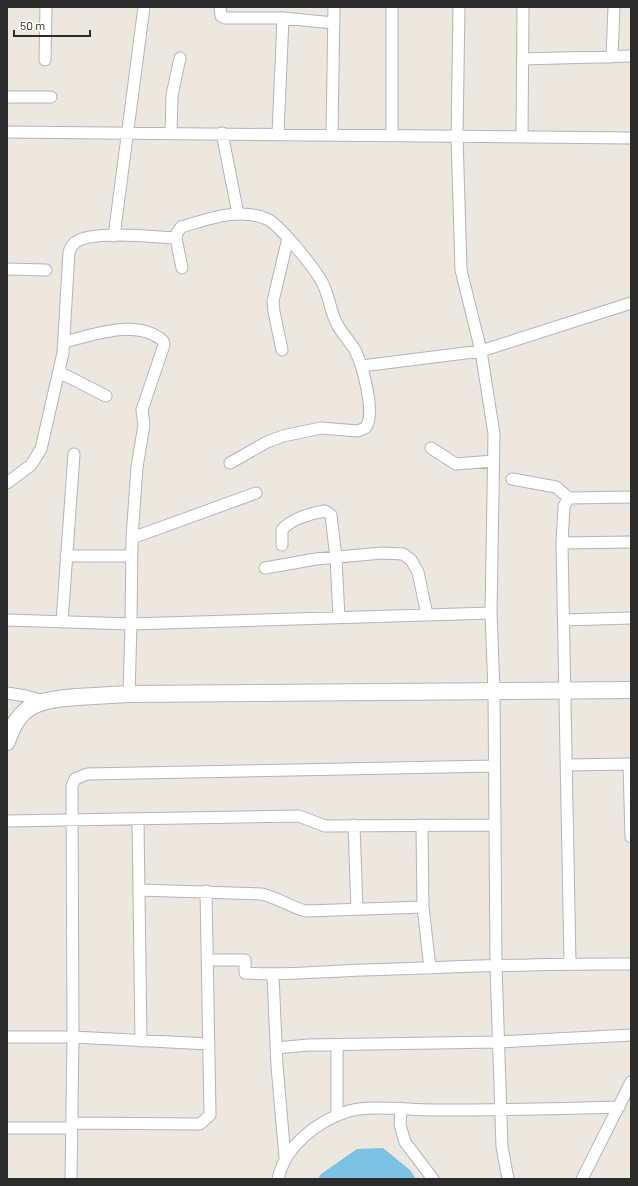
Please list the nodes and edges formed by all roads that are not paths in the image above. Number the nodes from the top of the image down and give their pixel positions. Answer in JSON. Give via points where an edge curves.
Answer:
{"nodes":[{"id":1,"x":46,"y":7,"type":"edge"},
{"id":2,"x":144,"y":7,"type":"edge"},
{"id":3,"x":220,"y":7,"type":"edge"},
{"id":4,"x":334,"y":7,"type":"edge"},
{"id":5,"x":392,"y":7,"type":"edge"},
{"id":6,"x":459,"y":7,"type":"edge"},
{"id":7,"x":523,"y":7,"type":"edge"},
{"id":8,"x":614,"y":7,"type":"edge"},
{"id":9,"x":283,"y":18,"type":"junction"},
{"id":10,"x":334,"y":23,"type":"junction"},
{"id":11,"x":631,"y":56,"type":"edge"},
{"id":12,"x":612,"y":57,"type":"junction"},
{"id":13,"x":180,"y":58,"type":"dead end"},
{"id":14,"x":523,"y":59,"type":"junction"},
{"id":15,"x":45,"y":60,"type":"dead end"},
{"id":16,"x":51,"y":97,"type":"dead end"},
{"id":17,"x":7,"y":98,"type":"edge"},
{"id":18,"x":7,"y":132,"type":"edge"},
{"id":19,"x":126,"y":132,"type":"junction"},
{"id":20,"x":171,"y":133,"type":"junction"},
{"id":21,"x":222,"y":133,"type":"junction"},
{"id":22,"x":278,"y":134,"type":"junction"},
{"id":23,"x":332,"y":135,"type":"junction"},
{"id":24,"x":392,"y":135,"type":"junction"},
{"id":25,"x":457,"y":136,"type":"junction"},
{"id":26,"x":522,"y":137,"type":"junction"},
{"id":27,"x":631,"y":138,"type":"edge"},
{"id":28,"x":238,"y":214,"type":"junction"},
{"id":29,"x":114,"y":236,"type":"junction"},
{"id":30,"x":176,"y":238,"type":"junction"},
{"id":31,"x":288,"y":238,"type":"junction"},
{"id":32,"x":182,"y":268,"type":"dead end"},
{"id":33,"x":7,"y":269,"type":"edge"},
{"id":34,"x":46,"y":270,"type":"dead end"},
{"id":35,"x":631,"y":303,"type":"edge"},
{"id":36,"x":64,"y":342,"type":"junction"},
{"id":37,"x":282,"y":350,"type":"dead end"},
{"id":38,"x":481,"y":352,"type":"junction"},
{"id":39,"x":362,"y":366,"type":"junction"},
{"id":40,"x":59,"y":372,"type":"junction"},
{"id":41,"x":106,"y":396,"type":"dead end"},
{"id":42,"x":431,"y":448,"type":"dead end"},
{"id":43,"x":74,"y":454,"type":"dead end"},
{"id":44,"x":493,"y":461,"type":"junction"},
{"id":45,"x":230,"y":463,"type":"dead end"},
{"id":46,"x":512,"y":479,"type":"dead end"},
{"id":47,"x":7,"y":483,"type":"edge"},
{"id":48,"x":256,"y":493,"type":"dead end"},
{"id":49,"x":631,"y":497,"type":"edge"},
{"id":50,"x":569,"y":498,"type":"junction"},
{"id":51,"x":132,"y":538,"type":"junction"},
{"id":52,"x":631,"y":542,"type":"edge"},
{"id":53,"x":562,"y":543,"type":"junction"},
{"id":54,"x":282,"y":545,"type":"dead end"},
{"id":55,"x":66,"y":556,"type":"junction"},
{"id":56,"x":131,"y":556,"type":"junction"},
{"id":57,"x":336,"y":558,"type":"junction"},
{"id":58,"x":265,"y":568,"type":"dead end"},
{"id":59,"x":491,"y":613,"type":"junction"},
{"id":60,"x":427,"y":615,"type":"junction"},
{"id":61,"x":339,"y":618,"type":"junction"},
{"id":62,"x":631,"y":618,"type":"edge"},
{"id":63,"x":7,"y":620,"type":"edge"},
{"id":64,"x":564,"y":620,"type":"junction"},
{"id":65,"x":62,"y":622,"type":"junction"},
{"id":66,"x":131,"y":624,"type":"junction"},
{"id":67,"x":631,"y":690,"type":"edge"},
{"id":68,"x":494,"y":691,"type":"junction"},
{"id":69,"x":565,"y":691,"type":"junction"},
{"id":70,"x":7,"y":693,"type":"edge"},
{"id":71,"x":129,"y":694,"type":"junction"},
{"id":72,"x":43,"y":701,"type":"junction"},
{"id":73,"x":7,"y":742,"type":"edge"},
{"id":74,"x":630,"y":764,"type":"edge"},
{"id":75,"x":567,"y":765,"type":"junction"},
{"id":76,"x":494,"y":766,"type":"junction"},
{"id":77,"x":72,"y":820,"type":"junction"},
{"id":78,"x":138,"y":820,"type":"junction"},
{"id":79,"x":7,"y":822,"type":"edge"},
{"id":80,"x":495,"y":825,"type":"junction"},
{"id":81,"x":354,"y":826,"type":"junction"},
{"id":82,"x":422,"y":826,"type":"junction"},
{"id":83,"x":631,"y":837,"type":"edge"},
{"id":84,"x":139,"y":890,"type":"junction"},
{"id":85,"x":206,"y":891,"type":"junction"},
{"id":86,"x":423,"y":907,"type":"junction"},
{"id":87,"x":357,"y":909,"type":"junction"},
{"id":88,"x":208,"y":960,"type":"junction"},
{"id":89,"x":570,"y":963,"type":"junction"},
{"id":90,"x":631,"y":964,"type":"edge"},
{"id":91,"x":496,"y":966,"type":"junction"},
{"id":92,"x":430,"y":968,"type":"junction"},
{"id":93,"x":273,"y":975,"type":"junction"},
{"id":94,"x":631,"y":1034,"type":"edge"},
{"id":95,"x":7,"y":1037,"type":"edge"},
{"id":96,"x":73,"y":1037,"type":"junction"},
{"id":97,"x":141,"y":1041,"type":"junction"},
{"id":98,"x":498,"y":1042,"type":"junction"},
{"id":99,"x":209,"y":1044,"type":"junction"},
{"id":100,"x":337,"y":1045,"type":"junction"},
{"id":101,"x":276,"y":1048,"type":"junction"},
{"id":102,"x":631,"y":1082,"type":"edge"},
{"id":103,"x":619,"y":1107,"type":"junction"},
{"id":104,"x":401,"y":1110,"type":"junction"},
{"id":105,"x":501,"y":1110,"type":"junction"},
{"id":106,"x":337,"y":1115,"type":"junction"},
{"id":107,"x":72,"y":1126,"type":"junction"},
{"id":108,"x":7,"y":1128,"type":"edge"},
{"id":109,"x":285,"y":1157,"type":"junction"},
{"id":110,"x":71,"y":1179,"type":"edge"},
{"id":111,"x":278,"y":1179,"type":"edge"},
{"id":112,"x":434,"y":1179,"type":"edge"},
{"id":113,"x":508,"y":1179,"type":"edge"},
{"id":114,"x":582,"y":1179,"type":"edge"}],
"edges":[{"from":1,"to":15,"type":"street"},
{"from":2,"to":19,"type":"street"},
{"from":3,"to":9,"type":"street","via":[[225,18]]},
{"from":4,"to":10,"type":"street"},
{"from":5,"to":24,"type":"street"},
{"from":6,"to":25,"type":"street"},
{"from":7,"to":14,"type":"street"},
{"from":8,"to":12,"type":"street"},
{"from":9,"to":10,"type":"street"},
{"from":9,"to":22,"type":"street"},
{"from":10,"to":23,"type":"street"},
{"from":11,"to":12,"type":"street"},
{"from":12,"to":14,"type":"street"},
{"from":13,"to":20,"type":"street","via":[[172,95]]},
{"from":14,"to":26,"type":"street"},
{"from":16,"to":17,"type":"street"},
{"from":18,"to":19,"type":"street"},
{"from":19,"to":20,"type":"street"},
{"from":19,"to":29,"type":"street"},
{"from":20,"to":21,"type":"street"},
{"from":21,"to":22,"type":"street"},
{"from":21,"to":28,"type":"street"},
{"from":22,"to":23,"type":"street"},
{"from":23,"to":24,"type":"street"},
{"from":24,"to":25,"type":"street"},
{"from":25,"to":26,"type":"street"},
{"from":25,"to":38,"type":"street","via":[[461,270]]},
{"from":26,"to":27,"type":"street"},
{"from":28,"to":30,"type":"street","via":[[212,217],[181,227]]},
{"from":28,"to":31,"type":"street","via":[[251,214],[269,220]]},
{"from":29,"to":30,"type":"street"},
{"from":29,"to":36,"type":"street","via":[[81,239],[71,247]]},
{"from":30,"to":32,"type":"street"},
{"from":31,"to":37,"type":"street","via":[[273,301]]},
{"from":31,"to":39,"type":"street","via":[[322,281],[337,324]]},
{"from":33,"to":34,"type":"street"},
{"from":35,"to":38,"type":"street"},
{"from":36,"to":40,"type":"street"},
{"from":36,"to":51,"type":"street","via":[[123,329],[155,336],[163,341],[164,349],[143,403],[144,425],[137,467]]},
{"from":38,"to":39,"type":"street"},
{"from":38,"to":44,"type":"street","via":[[494,434]]},
{"from":39,"to":45,"type":"street","via":[[366,378],[370,420],[365,428],[358,431],[321,428],[283,436]]},
{"from":40,"to":41,"type":"street"},
{"from":40,"to":47,"type":"street","via":[[41,449],[31,465]]},
{"from":42,"to":44,"type":"street","via":[[456,464]]},
{"from":43,"to":55,"type":"street"},
{"from":44,"to":59,"type":"street"},
{"from":46,"to":50,"type":"street","via":[[556,487]]},
{"from":48,"to":51,"type":"street"},
{"from":49,"to":50,"type":"street"},
{"from":50,"to":53,"type":"street","via":[[564,506]]},
{"from":51,"to":56,"type":"street"},
{"from":52,"to":53,"type":"street"},
{"from":53,"to":64,"type":"street"},
{"from":54,"to":57,"type":"street","via":[[285,527],[311,514],[325,511],[331,515],[333,522]]},
{"from":55,"to":56,"type":"street"},
{"from":55,"to":65,"type":"street"},
{"from":56,"to":66,"type":"street"},
{"from":57,"to":58,"type":"street"},
{"from":57,"to":60,"type":"street","via":[[395,552],[407,557],[418,572]]},
{"from":57,"to":61,"type":"street"},
{"from":59,"to":60,"type":"street"},
{"from":59,"to":68,"type":"street"},
{"from":60,"to":61,"type":"street"},
{"from":61,"to":66,"type":"street"},
{"from":62,"to":64,"type":"street"},
{"from":63,"to":65,"type":"street"},
{"from":64,"to":69,"type":"street"},
{"from":65,"to":66,"type":"street"},
{"from":66,"to":71,"type":"street"},
{"from":67,"to":69,"type":"street"},
{"from":68,"to":69,"type":"street"},
{"from":68,"to":71,"type":"street"},
{"from":68,"to":76,"type":"street"},
{"from":69,"to":75,"type":"street"},
{"from":70,"to":72,"type":"street"},
{"from":71,"to":72,"type":"street"},
{"from":72,"to":73,"type":"street","via":[[24,711],[15,722]]},
{"from":74,"to":75,"type":"street"},
{"from":74,"to":83,"type":"street"},
{"from":75,"to":89,"type":"street"},
{"from":76,"to":77,"type":"street","via":[[87,774],[74,778]]},
{"from":76,"to":80,"type":"street"},
{"from":77,"to":78,"type":"street"},
{"from":77,"to":79,"type":"street"},
{"from":77,"to":96,"type":"street"},
{"from":78,"to":81,"type":"street","via":[[299,816],[326,826]]},
{"from":78,"to":84,"type":"street"},
{"from":80,"to":82,"type":"street"},
{"from":80,"to":91,"type":"street"},
{"from":81,"to":82,"type":"street"},
{"from":81,"to":87,"type":"street"},
{"from":82,"to":86,"type":"street"},
{"from":84,"to":85,"type":"street"},
{"from":84,"to":97,"type":"street"},
{"from":85,"to":87,"type":"street","via":[[269,895],[306,911]]},
{"from":85,"to":88,"type":"street"},
{"from":86,"to":87,"type":"street"},
{"from":86,"to":92,"type":"street"},
{"from":88,"to":93,"type":"street","via":[[245,960],[245,973]]},
{"from":88,"to":99,"type":"street"},
{"from":89,"to":90,"type":"street"},
{"from":89,"to":91,"type":"street"},
{"from":91,"to":92,"type":"street"},
{"from":91,"to":98,"type":"street"},
{"from":92,"to":93,"type":"street"},
{"from":93,"to":101,"type":"street"},
{"from":94,"to":98,"type":"street"},
{"from":95,"to":96,"type":"street"},
{"from":96,"to":97,"type":"street"},
{"from":96,"to":107,"type":"street"},
{"from":97,"to":99,"type":"street"},
{"from":98,"to":100,"type":"street"},
{"from":98,"to":105,"type":"street"},
{"from":99,"to":107,"type":"street","via":[[211,1108],[210,1116],[200,1124]]},
{"from":100,"to":101,"type":"street"},
{"from":100,"to":106,"type":"street"},
{"from":101,"to":109,"type":"street"},
{"from":102,"to":103,"type":"street"},
{"from":103,"to":105,"type":"street"},
{"from":103,"to":114,"type":"street"},
{"from":104,"to":105,"type":"street"},
{"from":104,"to":106,"type":"street","via":[[364,1108]]},
{"from":104,"to":112,"type":"street","via":[[400,1125],[405,1142]]},
{"from":105,"to":113,"type":"street","via":[[502,1147]]},
{"from":106,"to":109,"type":"street","via":[[308,1134]]},
{"from":107,"to":108,"type":"street"},
{"from":107,"to":110,"type":"street"},
{"from":109,"to":111,"type":"street"}]}
